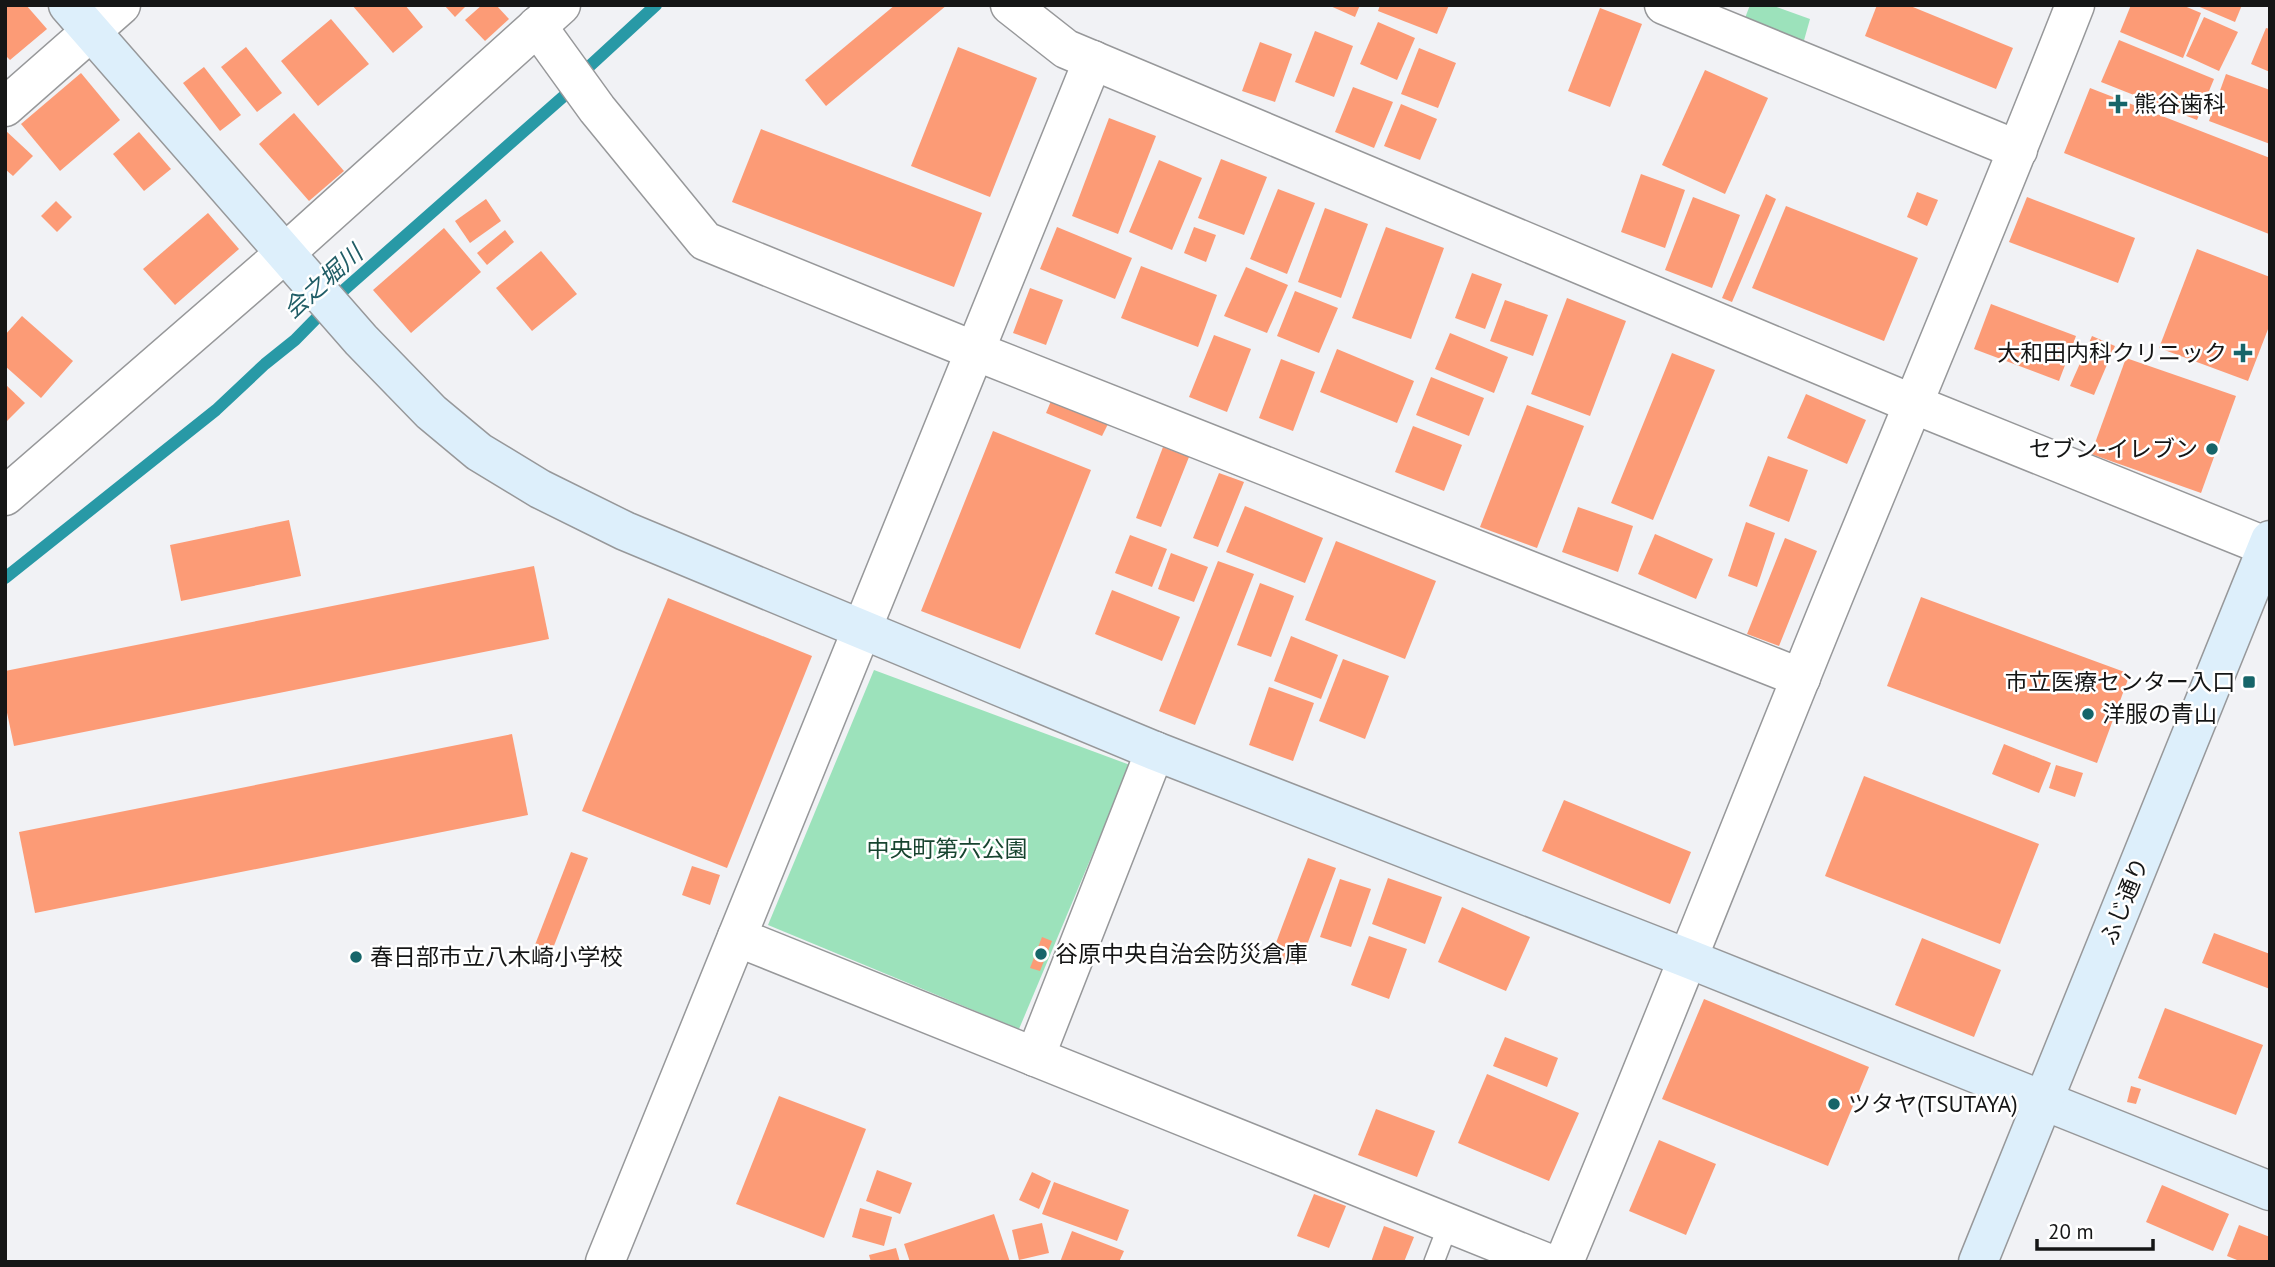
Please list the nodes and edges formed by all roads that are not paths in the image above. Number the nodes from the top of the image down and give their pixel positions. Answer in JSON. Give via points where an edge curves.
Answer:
{"nodes":[{"id":1,"x":121,"y":5,"type":"edge"},
{"id":2,"x":1010,"y":5,"type":"edge"},
{"id":3,"x":1664,"y":5,"type":"edge"},
{"id":4,"x":2075,"y":5,"type":"edge"},
{"id":5,"x":80,"y":19,"type":"edge"},
{"id":6,"x":551,"y":27,"type":"edge"},
{"id":7,"x":1093,"y":60,"type":"junction"},
{"id":8,"x":5,"y":107,"type":"edge"},
{"id":9,"x":2018,"y":150,"type":"junction"},
{"id":10,"x":294,"y":264,"type":"junction"},
{"id":11,"x":975,"y":351,"type":"junction"},
{"id":12,"x":1913,"y":404,"type":"junction"},
{"id":13,"x":5,"y":496,"type":"edge"},
{"id":14,"x":2269,"y":545,"type":"edge"},
{"id":15,"x":862,"y":629,"type":"junction"},
{"id":16,"x":1801,"y":678,"type":"junction"},
{"id":17,"x":1155,"y":751,"type":"junction"},
{"id":18,"x":737,"y":936,"type":"junction"},
{"id":19,"x":1689,"y":959,"type":"junction"},
{"id":20,"x":1035,"y":1057,"type":"junction"},
{"id":21,"x":2043,"y":1100,"type":"junction"},
{"id":22,"x":2270,"y":1191,"type":"edge"},
{"id":23,"x":1449,"y":1223,"type":"junction"},
{"id":24,"x":618,"y":1258,"type":"edge"},
{"id":25,"x":1434,"y":1262,"type":"edge"},
{"id":26,"x":1545,"y":1262,"type":"edge"},
{"id":27,"x":1564,"y":1262,"type":"edge"},
{"id":28,"x":1978,"y":1262,"type":"edge"}],
"edges":[{"from":1,"to":5,"type":"street"},
{"from":2,"to":7,"type":"street","via":[[1066,49]]},
{"from":3,"to":9,"type":"street"},
{"from":4,"to":9,"type":"street"},
{"from":5,"to":8,"type":"street"},
{"from":5,"to":10,"type":"street"},
{"from":6,"to":10,"type":"street"},
{"from":6,"to":11,"type":"street","via":[[597,110],[705,241]]},
{"from":7,"to":11,"type":"street"},
{"from":7,"to":12,"type":"street"},
{"from":9,"to":12,"type":"street"},
{"from":10,"to":13,"type":"street"},
{"from":10,"to":15,"type":"street","via":[[431,412],[470,444],[540,489],[625,531]]},
{"from":11,"to":15,"type":"street"},
{"from":11,"to":16,"type":"street"},
{"from":12,"to":14,"type":"street","via":[[2074,475]]},
{"from":12,"to":16,"type":"street","via":[[1895,458]]},
{"from":14,"to":21,"type":"street","name":"ふじ通り"},
{"from":15,"to":17,"type":"street"},
{"from":15,"to":18,"type":"street"},
{"from":16,"to":19,"type":"street"},
{"from":17,"to":19,"type":"street"},
{"from":17,"to":20,"type":"street"},
{"from":18,"to":20,"type":"street"},
{"from":18,"to":24,"type":"street"},
{"from":19,"to":21,"type":"street"},
{"from":19,"to":27,"type":"street"},
{"from":20,"to":23,"type":"street"},
{"from":21,"to":22,"type":"street"},
{"from":21,"to":28,"type":"street","name":"ふじ通り"},
{"from":23,"to":25,"type":"lane"},
{"from":23,"to":26,"type":"street"}]}
